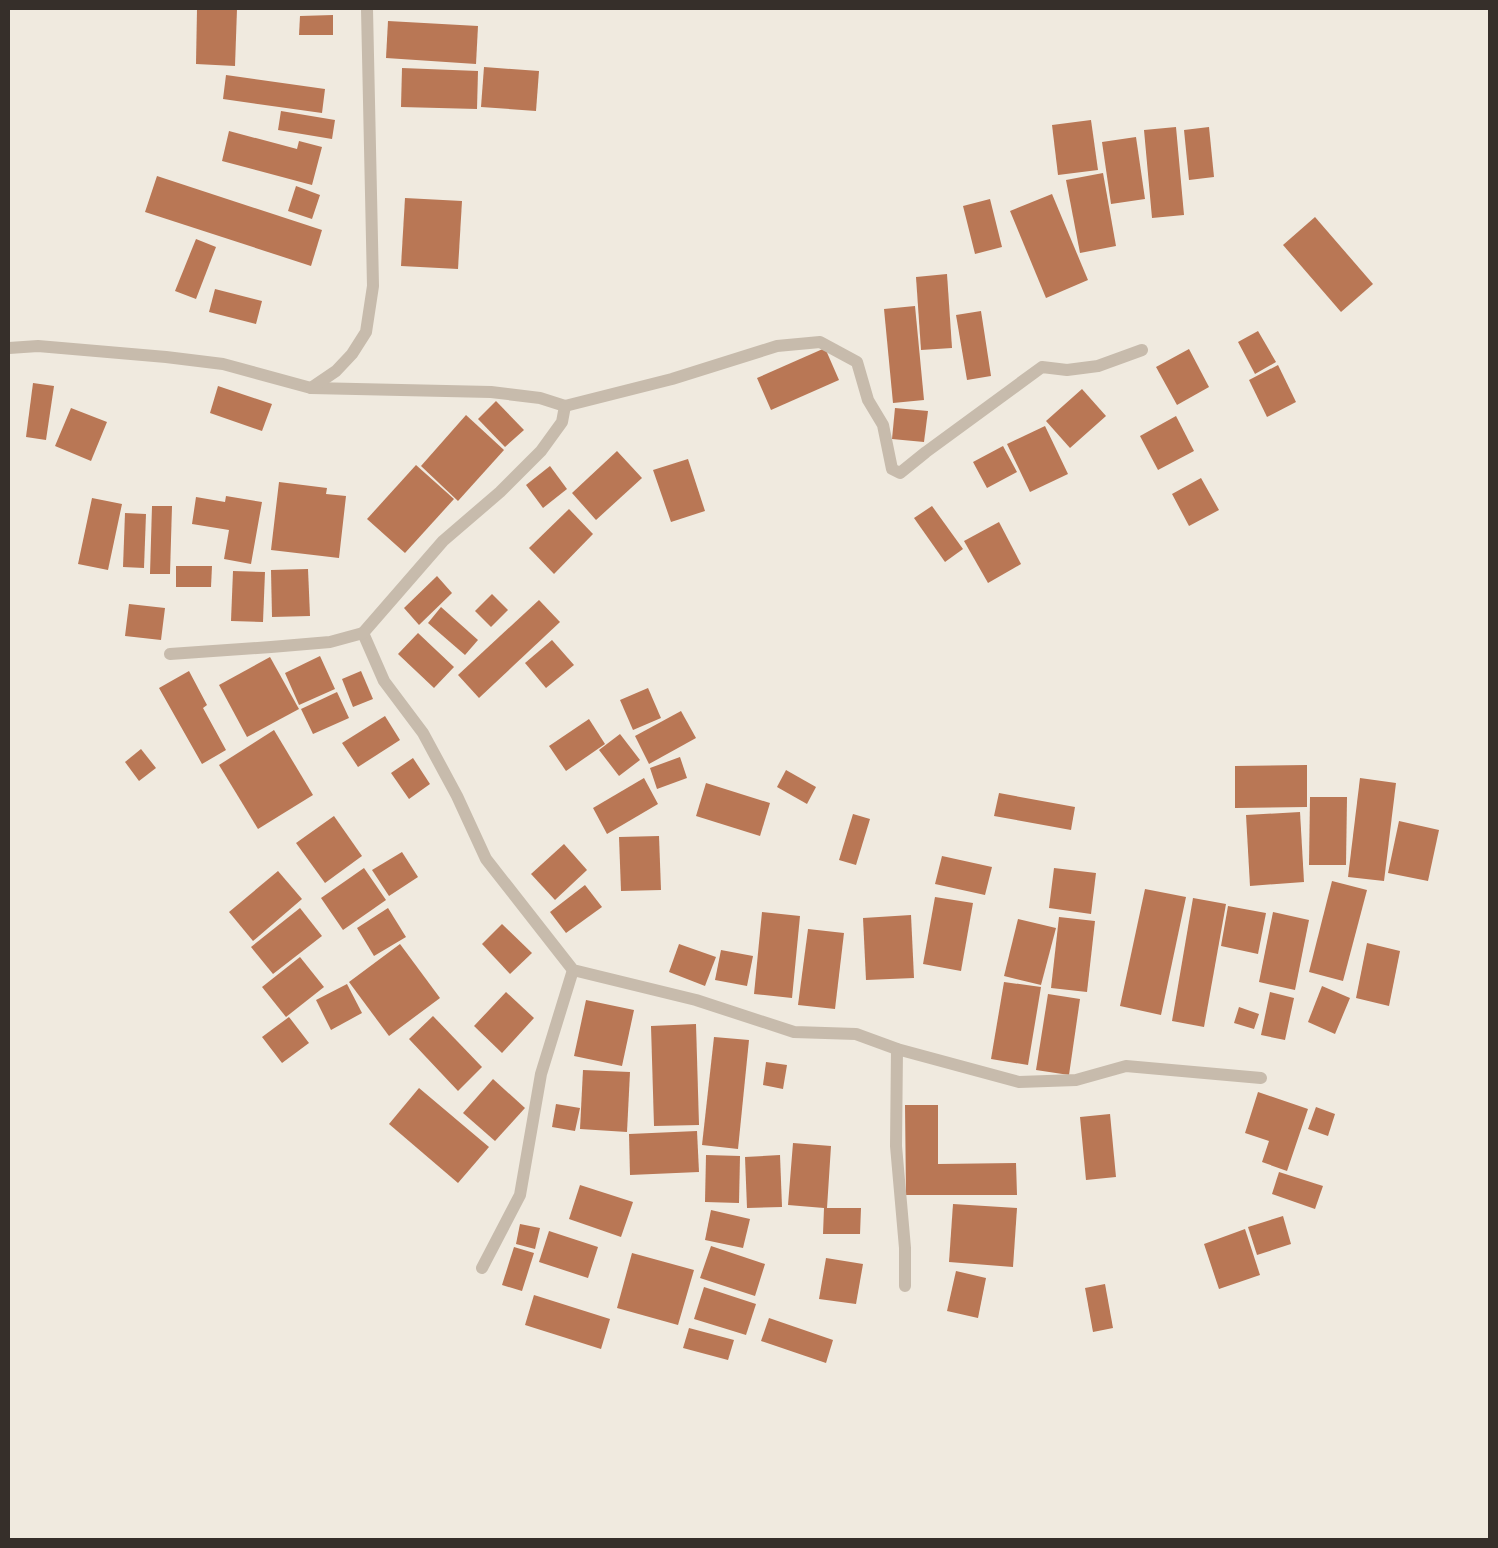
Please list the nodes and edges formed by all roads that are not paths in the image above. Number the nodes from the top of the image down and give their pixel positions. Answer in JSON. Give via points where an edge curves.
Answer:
{"nodes":[{"id":1,"x":367,"y":9,"type":"edge"},
{"id":2,"x":9,"y":348,"type":"edge"},
{"id":3,"x":1142,"y":350,"type":"dead end"},
{"id":4,"x":311,"y":388,"type":"junction"},
{"id":5,"x":565,"y":406,"type":"junction"},
{"id":6,"x":363,"y":633,"type":"junction"},
{"id":7,"x":170,"y":654,"type":"dead end"},
{"id":8,"x":573,"y":970,"type":"junction"},
{"id":9,"x":897,"y":1049,"type":"junction"},
{"id":10,"x":1261,"y":1078,"type":"dead end"},
{"id":11,"x":482,"y":1268,"type":"dead end"},
{"id":12,"x":905,"y":1286,"type":"dead end"}],
"edges":[{"from":1,"to":4,"type":"street","via":[[373,286],[366,332],[336,371]]},
{"from":2,"to":4,"type":"street","via":[[38,346],[223,364]]},
{"from":3,"to":5,"type":"street","via":[[1098,366],[1066,370],[1042,367],[900,473],[892,469],[883,425],[868,400],[857,362],[820,342],[777,346],[672,379]]},
{"from":4,"to":5,"type":"street","via":[[490,392],[540,398]]},
{"from":5,"to":6,"type":"street","via":[[562,422],[541,451],[443,541]]},
{"from":6,"to":7,"type":"street","via":[[330,642]]},
{"from":6,"to":8,"type":"street","via":[[384,681],[423,734],[486,859]]},
{"from":8,"to":9,"type":"street","via":[[696,1000],[794,1032],[856,1034]]},
{"from":8,"to":11,"type":"street","via":[[541,1074],[520,1195]]},
{"from":9,"to":10,"type":"street","via":[[1019,1082],[1076,1080],[1126,1066]]},
{"from":9,"to":12,"type":"street","via":[[896,1146]]}]}
